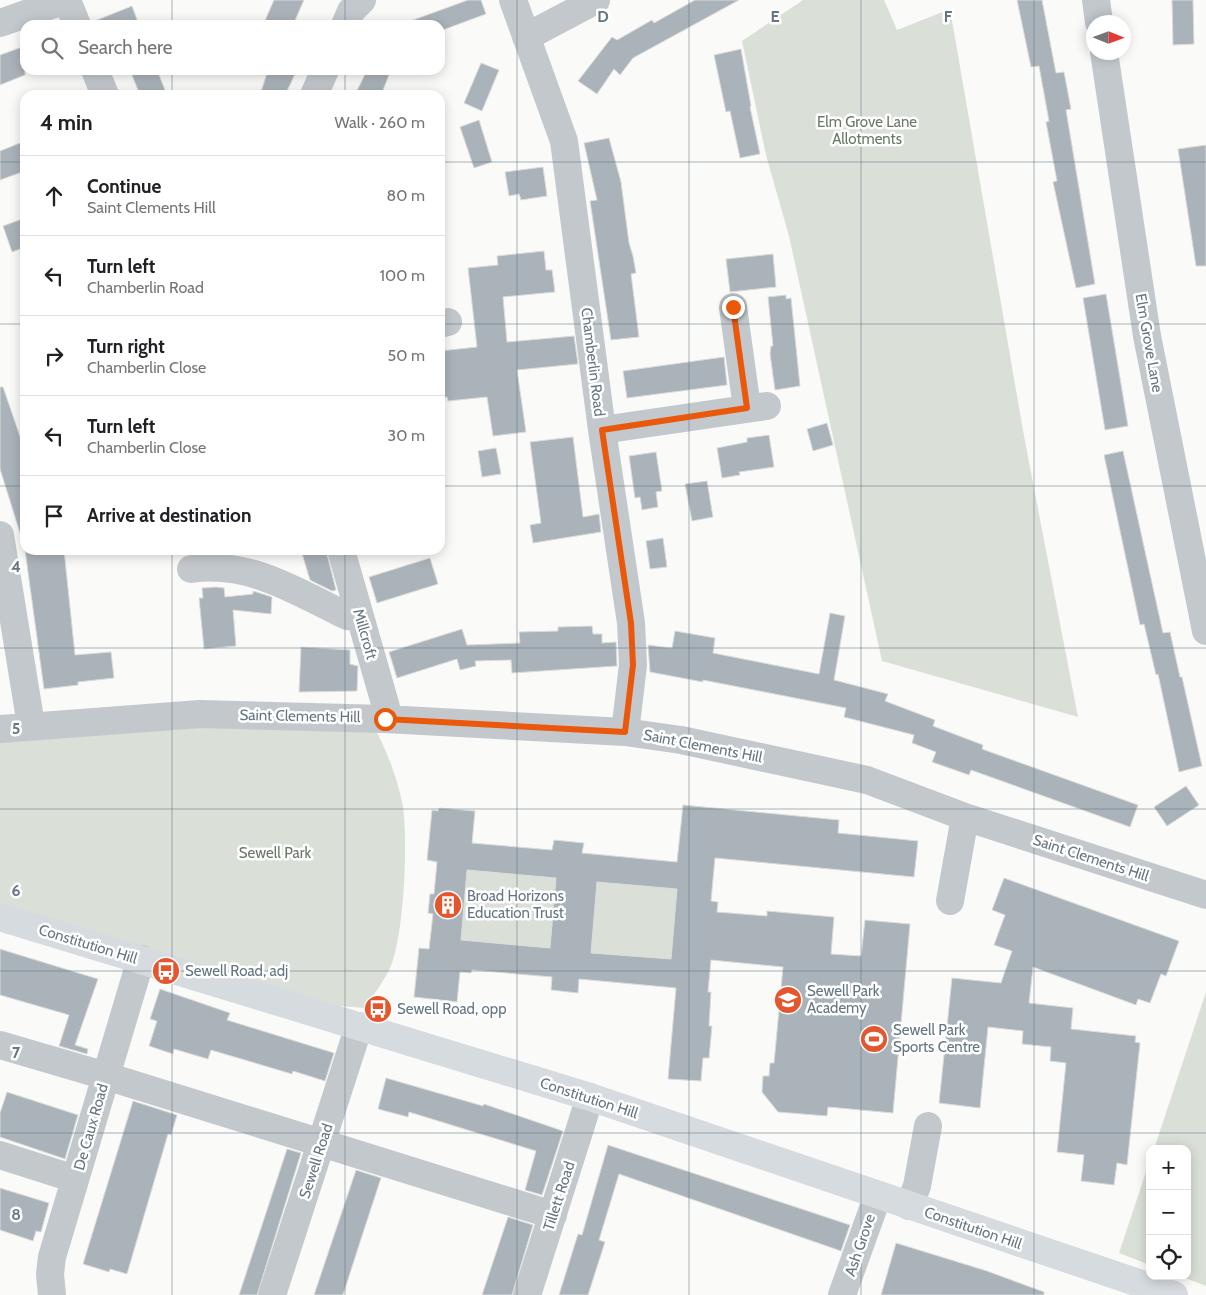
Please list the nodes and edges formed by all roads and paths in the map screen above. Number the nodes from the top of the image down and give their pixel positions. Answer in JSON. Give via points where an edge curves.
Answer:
{"nodes":[{"id":1,"x":66,"y":0,"type":"edge"},
{"id":2,"x":362,"y":0,"type":"edge"},
{"id":3,"x":513,"y":0,"type":"edge"},
{"id":4,"x":596,"y":0,"type":"edge"},
{"id":5,"x":1096,"y":0,"type":"edge"},
{"id":6,"x":1098,"y":15,"type":"edge"},
{"id":7,"x":75,"y":20,"type":"edge"},
{"id":8,"x":347,"y":20,"type":"edge"},
{"id":9,"x":0,"y":23,"type":"edge"},
{"id":10,"x":526,"y":37,"type":"junction"},
{"id":11,"x":1105,"y":60,"type":"edge"},
{"id":12,"x":97,"y":75,"type":"edge"},
{"id":13,"x":323,"y":75,"type":"edge"},
{"id":14,"x":103,"y":90,"type":"edge"},
{"id":15,"x":316,"y":90,"type":"edge"},
{"id":16,"x":733,"y":307,"type":"dead end"},
{"id":17,"x":602,"y":430,"type":"junction"},
{"id":18,"x":0,"y":534,"type":"edge"},
{"id":19,"x":342,"y":555,"type":"edge"},
{"id":20,"x":1198,"y":555,"type":"edge"},
{"id":21,"x":191,"y":569,"type":"dead end"},
{"id":22,"x":360,"y":617,"type":"junction"},
{"id":23,"x":1206,"y":631,"type":"edge"},
{"id":24,"x":385,"y":719,"type":"junction"},
{"id":25,"x":31,"y":726,"type":"junction"},
{"id":26,"x":0,"y":729,"type":"edge"},
{"id":27,"x":625,"y":732,"type":"junction"},
{"id":28,"x":966,"y":818,"type":"junction"},
{"id":29,"x":1206,"y":895,"type":"edge"},
{"id":30,"x":950,"y":901,"type":"dead end"},
{"id":31,"x":0,"y":917,"type":"edge"},
{"id":32,"x":140,"y":959,"type":"junction"},
{"id":33,"x":359,"y":1026,"type":"junction"},
{"id":34,"x":0,"y":1045,"type":"edge"},
{"id":35,"x":106,"y":1076,"type":"junction"},
{"id":36,"x":590,"y":1098,"type":"junction"},
{"id":37,"x":928,"y":1126,"type":"dead end"},
{"id":38,"x":322,"y":1144,"type":"junction"},
{"id":39,"x":0,"y":1155,"type":"edge"},
{"id":40,"x":76,"y":1180,"type":"junction"},
{"id":41,"x":878,"y":1195,"type":"junction"},
{"id":42,"x":909,"y":1206,"type":"junction"},
{"id":43,"x":553,"y":1215,"type":"junction"},
{"id":44,"x":52,"y":1295,"type":"edge"},
{"id":45,"x":272,"y":1295,"type":"edge"},
{"id":46,"x":527,"y":1295,"type":"edge"},
{"id":47,"x":842,"y":1295,"type":"edge"},
{"id":48,"x":1174,"y":1295,"type":"edge"}],
"edges":[{"from":1,"to":7,"type":"street"},
{"from":1,"to":9,"type":"street"},
{"from":2,"to":8,"type":"street"},
{"from":3,"to":10,"type":"street","name":"Chamberlin Road"},
{"from":4,"to":10,"type":"street"},
{"from":5,"to":6,"type":"street"},
{"from":10,"to":17,"type":"street","name":"Chamberlin Road","via":[[564,141]]},
{"from":11,"to":20,"type":"street","name":"Elm Grove Lane","via":[[1147,336]]},
{"from":12,"to":14,"type":"street"},
{"from":13,"to":15,"type":"street"},
{"from":16,"to":17,"type":"street","via":[[757,407]]},
{"from":17,"to":27,"type":"street","name":"Chamberlin Road","via":[[631,623],[633,665]]},
{"from":18,"to":25,"type":"street"},
{"from":19,"to":22,"type":"street","name":"Millcroft"},
{"from":20,"to":23,"type":"street","name":"Elm Grove Lane"},
{"from":21,"to":22,"type":"street","via":[[212,566],[270,577],[347,616]]},
{"from":22,"to":24,"type":"street","name":"Millcroft","via":[[386,707]]},
{"from":24,"to":25,"type":"street","name":"Saint Clements Hill","via":[[200,714]]},
{"from":24,"to":27,"type":"street","name":"Saint Clements Hill"},
{"from":25,"to":26,"type":"street","name":"Saint Clements Hill"},
{"from":27,"to":28,"type":"street","name":"Saint Clements Hill","via":[[681,740],[867,780]]},
{"from":28,"to":29,"type":"street","name":"Saint Clements Hill"},
{"from":28,"to":30,"type":"street"},
{"from":31,"to":32,"type":"main road","name":"Constitution Hill"},
{"from":32,"to":33,"type":"main road","name":"Constitution Hill"},
{"from":32,"to":35,"type":"street","name":"De Caux Road"},
{"from":33,"to":36,"type":"main road","name":"Constitution Hill"},
{"from":33,"to":38,"type":"street","name":"Sewell Road"},
{"from":34,"to":35,"type":"street"},
{"from":35,"to":38,"type":"street"},
{"from":35,"to":40,"type":"street","name":"De Caux Road"},
{"from":36,"to":41,"type":"main road","name":"Constitution Hill"},
{"from":36,"to":43,"type":"street","name":"Tillett Road"},
{"from":37,"to":42,"type":"street","via":[[917,1186]]},
{"from":38,"to":43,"type":"street"},
{"from":38,"to":45,"type":"street","name":"Sewell Road"},
{"from":39,"to":40,"type":"street"},
{"from":40,"to":44,"type":"street","name":"De Caux Road","via":[[52,1257]]},
{"from":41,"to":42,"type":"main road","name":"Constitution Hill"},
{"from":41,"to":47,"type":"street","name":"Ash Grove"},
{"from":42,"to":48,"type":"main road","name":"Constitution Hill"},
{"from":43,"to":46,"type":"street","name":"Tillett Road"}]}
